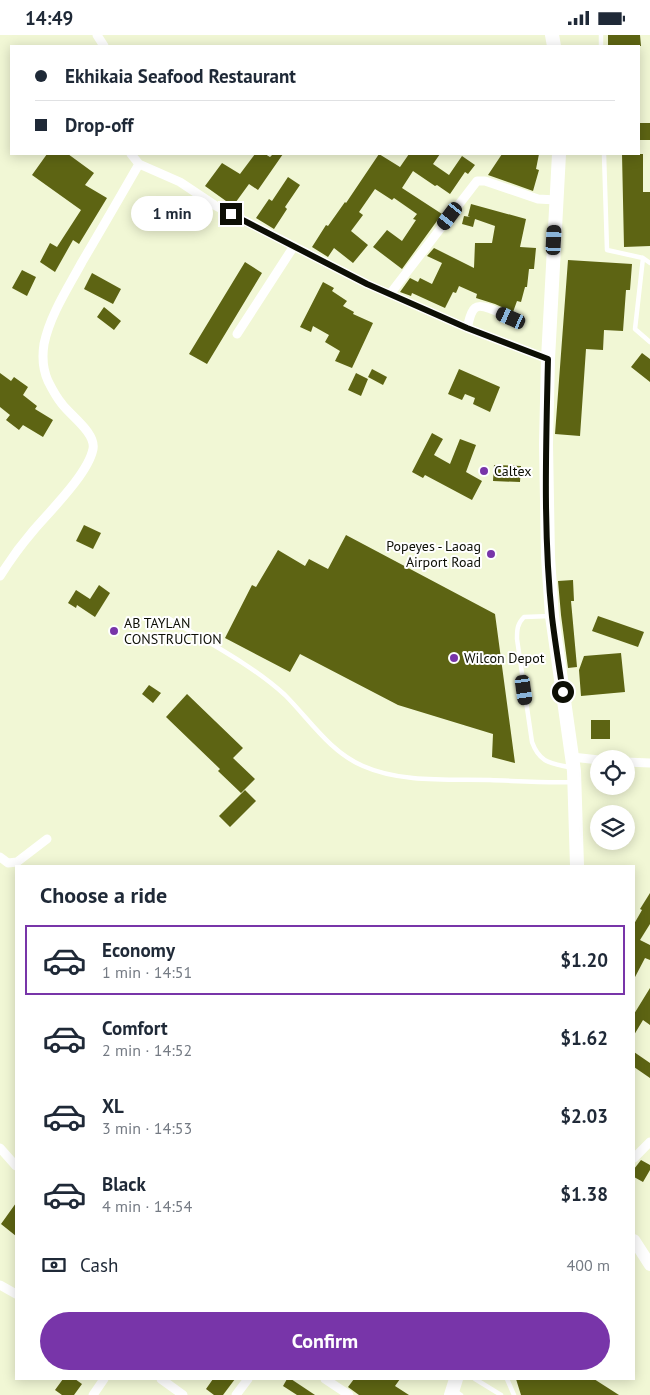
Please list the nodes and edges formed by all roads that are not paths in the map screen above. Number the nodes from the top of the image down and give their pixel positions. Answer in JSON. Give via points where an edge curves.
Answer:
{"nodes":[{"id":1,"x":131,"y":155,"type":"edge"},
{"id":2,"x":558,"y":155,"type":"edge"},
{"id":3,"x":604,"y":155,"type":"edge"},
{"id":4,"x":139,"y":164,"type":"junction"},
{"id":5,"x":556,"y":201,"type":"junction"},
{"id":6,"x":294,"y":246,"type":"junction"},
{"id":7,"x":642,"y":258,"type":"junction"},
{"id":8,"x":650,"y":263,"type":"edge"},
{"id":9,"x":390,"y":294,"type":"junction"},
{"id":10,"x":511,"y":318,"type":"dead end"},
{"id":11,"x":467,"y":328,"type":"junction"},
{"id":12,"x":237,"y":334,"type":"dead end"},
{"id":13,"x":650,"y":342,"type":"edge"},
{"id":14,"x":548,"y":359,"type":"junction"},
{"id":15,"x":0,"y":577,"type":"edge"},
{"id":16,"x":552,"y":616,"type":"junction"},
{"id":17,"x":168,"y":618,"type":"dead end"},
{"id":18,"x":590,"y":761,"type":"edge"},
{"id":19,"x":573,"y":762,"type":"junction"},
{"id":20,"x":635,"y":762,"type":"edge"},
{"id":21,"x":650,"y":763,"type":"edge"},
{"id":22,"x":575,"y":782,"type":"junction"},
{"id":23,"x":47,"y":839,"type":"dead end"},
{"id":24,"x":0,"y":857,"type":"edge"},
{"id":25,"x":577,"y":865,"type":"edge"},
{"id":26,"x":650,"y":1142,"type":"edge"},
{"id":27,"x":0,"y":1148,"type":"edge"},
{"id":28,"x":635,"y":1157,"type":"edge"},
{"id":29,"x":15,"y":1165,"type":"edge"},
{"id":30,"x":635,"y":1241,"type":"edge"},
{"id":31,"x":650,"y":1265,"type":"edge"},
{"id":32,"x":0,"y":1285,"type":"edge"},
{"id":33,"x":14,"y":1292,"type":"edge"},
{"id":34,"x":103,"y":1380,"type":"edge"},
{"id":35,"x":162,"y":1380,"type":"edge"},
{"id":36,"x":247,"y":1380,"type":"edge"},
{"id":37,"x":326,"y":1380,"type":"edge"},
{"id":38,"x":478,"y":1380,"type":"edge"},
{"id":39,"x":507,"y":1380,"type":"edge"},
{"id":40,"x":93,"y":1395,"type":"edge"},
{"id":41,"x":183,"y":1395,"type":"edge"},
{"id":42,"x":236,"y":1395,"type":"edge"},
{"id":43,"x":349,"y":1395,"type":"edge"},
{"id":44,"x":501,"y":1395,"type":"edge"},
{"id":45,"x":514,"y":1395,"type":"edge"}],
"edges":[{"from":1,"to":4,"type":"street"},
{"from":2,"to":5,"type":"main road"},
{"from":3,"to":7,"type":"lane","via":[[607,250]]},
{"from":4,"to":6,"type":"street","via":[[180,182],[216,206]]},
{"from":4,"to":15,"type":"street","via":[[65,293],[44,345],[43,364],[48,381],[60,403],[91,435],[93,450],[69,491],[32,532]]},
{"from":5,"to":9,"type":"street","via":[[477,181]]},
{"from":5,"to":14,"type":"main road"},
{"from":6,"to":9,"type":"street"},
{"from":6,"to":12,"type":"street"},
{"from":7,"to":8,"type":"lane"},
{"from":7,"to":13,"type":"lane","via":[[635,329]]},
{"from":9,"to":11,"type":"street"},
{"from":10,"to":11,"type":"street","via":[[487,307],[478,307],[471,314]]},
{"from":11,"to":14,"type":"street"},
{"from":14,"to":16,"type":"main road","via":[[546,453]]},
{"from":16,"to":19,"type":"main road"},
{"from":16,"to":19,"type":"lane","via":[[524,617],[517,629],[517,639],[536,753],[543,760]]},
{"from":17,"to":22,"type":"lane","via":[[258,673],[285,695],[340,751],[362,766],[388,774],[421,778]]},
{"from":18,"to":19,"type":"street"},
{"from":19,"to":22,"type":"main road"},
{"from":20,"to":21,"type":"street"},
{"from":22,"to":25,"type":"main road"},
{"from":23,"to":24,"type":"street","via":[[17,862],[8,863]]},
{"from":26,"to":28,"type":"street"},
{"from":27,"to":29,"type":"street"},
{"from":30,"to":31,"type":"street"},
{"from":32,"to":33,"type":"street"},
{"from":34,"to":40,"type":"street"},
{"from":35,"to":41,"type":"street"},
{"from":36,"to":42,"type":"street"},
{"from":37,"to":43,"type":"street"},
{"from":38,"to":44,"type":"lane"},
{"from":39,"to":45,"type":"lane"}]}
